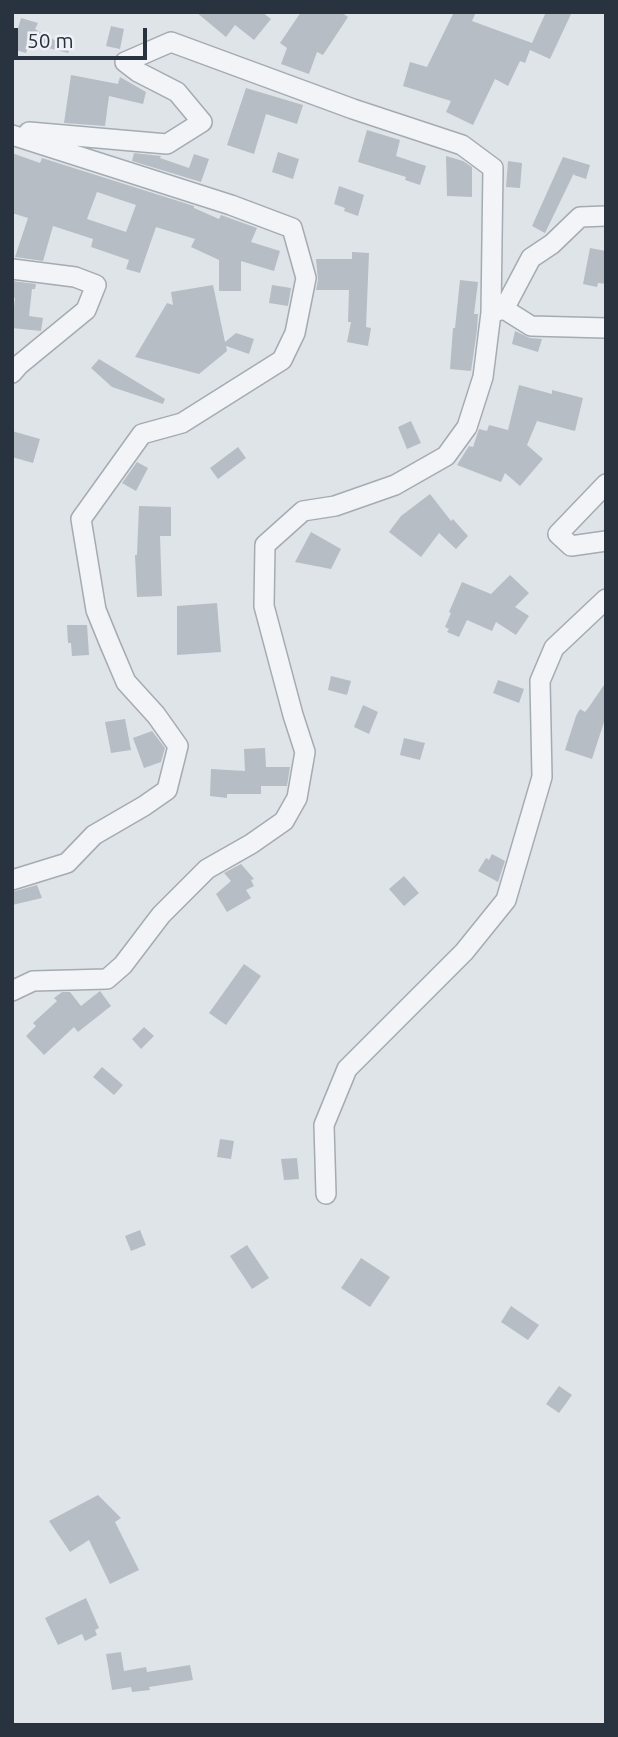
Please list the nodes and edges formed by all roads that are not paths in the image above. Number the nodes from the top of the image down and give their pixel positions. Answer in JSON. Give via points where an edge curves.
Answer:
{"nodes":[{"id":1,"x":12,"y":133,"type":"edge"},
{"id":2,"x":606,"y":216,"type":"edge"},
{"id":3,"x":12,"y":269,"type":"edge"},
{"id":4,"x":498,"y":311,"type":"junction"},
{"id":5,"x":606,"y":328,"type":"edge"},
{"id":6,"x":12,"y":373,"type":"edge"},
{"id":7,"x":606,"y":484,"type":"edge"},
{"id":8,"x":606,"y":541,"type":"edge"},
{"id":9,"x":606,"y":599,"type":"edge"},
{"id":10,"x":586,"y":617,"type":"junction"},
{"id":11,"x":606,"y":625,"type":"edge"},
{"id":12,"x":12,"y":880,"type":"edge"},
{"id":13,"x":12,"y":991,"type":"edge"},
{"id":14,"x":326,"y":1194,"type":"dead end"}],
"edges":[{"from":1,"to":4,"type":"street","via":[[167,144],[202,122],[177,92],[125,62],[171,42],[462,145],[493,168]]},
{"from":1,"to":12,"type":"street","via":[[292,228],[306,278],[295,333],[282,360],[182,423],[142,434],[82,519],[96,610],[108,642],[126,682],[178,746],[167,790],[94,835],[67,863]]},
{"from":2,"to":4,"type":"street","via":[[580,217],[531,258]]},
{"from":3,"to":6,"type":"street","via":[[75,277],[96,285],[86,310]]},
{"from":4,"to":5,"type":"street","via":[[531,326]]},
{"from":4,"to":13,"type":"street","via":[[467,427],[446,456],[395,485],[335,506],[303,511],[265,545],[264,606],[305,752],[297,798],[284,821],[207,869],[107,979],[33,981]]},
{"from":7,"to":8,"type":"street","via":[[558,534],[571,547]]},
{"from":9,"to":10,"type":"street"},
{"from":10,"to":11,"type":"street"},
{"from":10,"to":14,"type":"street","via":[[554,648],[540,681],[542,777],[506,900],[464,952],[347,1069],[324,1125]]}]}
